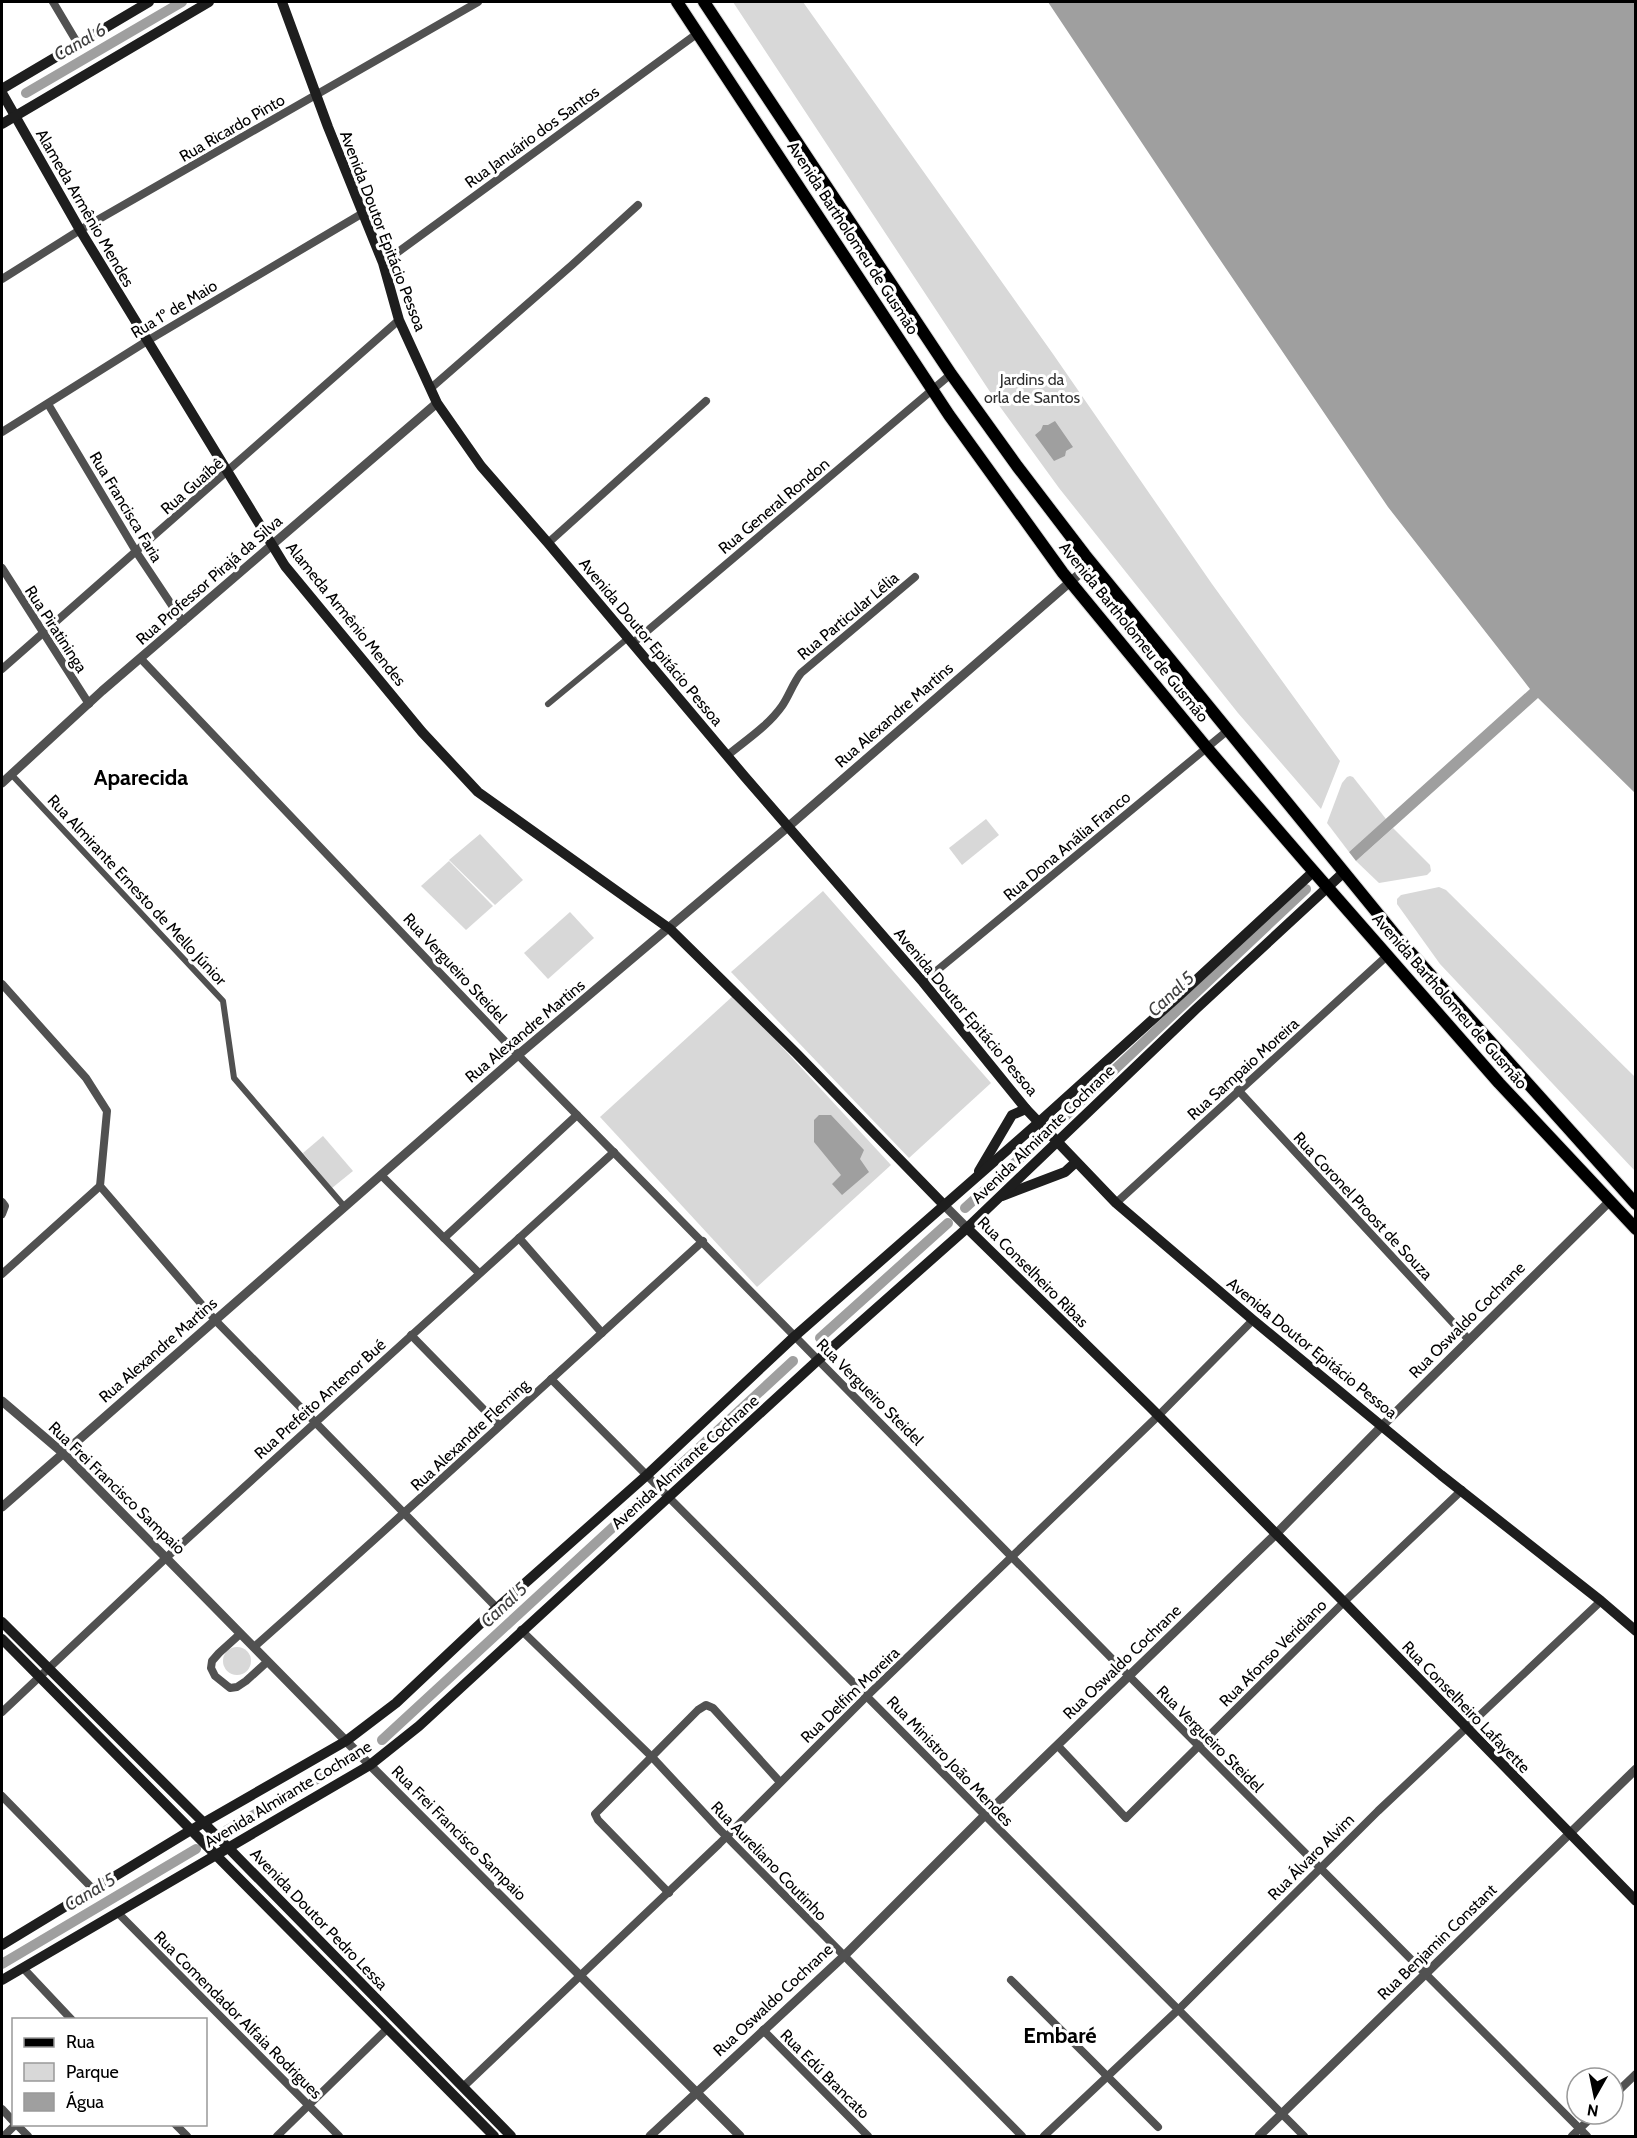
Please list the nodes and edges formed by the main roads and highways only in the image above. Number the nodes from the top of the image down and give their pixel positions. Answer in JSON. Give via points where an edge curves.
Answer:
{"nodes":[{"id":1,"x":149,"y":2,"type":"edge"},
{"id":2,"x":209,"y":2,"type":"edge"},
{"id":3,"x":282,"y":2,"type":"edge"},
{"id":4,"x":677,"y":2,"type":"edge"},
{"id":5,"x":704,"y":2,"type":"edge"},
{"id":6,"x":2,"y":93,"type":"edge"},
{"id":7,"x":12,"y":112,"type":"junction"},
{"id":8,"x":2,"y":124,"type":"edge"},
{"id":9,"x":1314,"y":871,"type":"junction"},
{"id":10,"x":1344,"y":873,"type":"junction"},
{"id":11,"x":1328,"y":886,"type":"junction"},
{"id":12,"x":670,"y":929,"type":"joint"},
{"id":13,"x":1026,"y":1109,"type":"junction"},
{"id":14,"x":1041,"y":1126,"type":"junction"},
{"id":15,"x":1054,"y":1139,"type":"junction"},
{"id":16,"x":1076,"y":1162,"type":"junction"},
{"id":17,"x":975,"y":1178,"type":"junction"},
{"id":18,"x":996,"y":1198,"type":"junction"},
{"id":19,"x":1635,"y":1204,"type":"edge"},
{"id":20,"x":946,"y":1207,"type":"junction"},
{"id":21,"x":965,"y":1227,"type":"junction"},
{"id":22,"x":1635,"y":1229,"type":"edge"},
{"id":23,"x":1276,"y":1534,"type":"joint"},
{"id":24,"x":2,"y":1622,"type":"edge"},
{"id":25,"x":1635,"y":1630,"type":"edge"},
{"id":26,"x":2,"y":1639,"type":"edge"},
{"id":27,"x":204,"y":1823,"type":"junction"},
{"id":28,"x":191,"y":1830,"type":"junction"},
{"id":29,"x":229,"y":1848,"type":"junction"},
{"id":30,"x":216,"y":1856,"type":"junction"},
{"id":31,"x":1635,"y":1901,"type":"edge"},
{"id":32,"x":2,"y":1945,"type":"edge"},
{"id":33,"x":2,"y":1980,"type":"edge"},
{"id":34,"x":494,"y":2136,"type":"edge"},
{"id":35,"x":511,"y":2136,"type":"edge"}],
"edges":[{"from":1,"to":6,"type":"main road"},
{"from":2,"to":7,"type":"main road"},
{"from":3,"to":13,"type":"main road","name":"Avenida Doutor Epitácio Pessoa","via":[[383,263],[399,320],[437,403],[481,466],[923,982]]},
{"from":4,"to":9,"type":"main road","name":"Avenida Bartholomeu de Gusmão","via":[[1003,492],[1070,581]]},
{"from":5,"to":10,"type":"main road","name":"Avenida Bartholomeu de Gusmão","via":[[951,374],[1017,466]]},
{"from":6,"to":7,"type":"main road","name":"Alameda Armênio Mendes"},
{"from":7,"to":8,"type":"main road"},
{"from":7,"to":12,"type":"main road","name":"Alameda Armênio Mendes","via":[[285,566],[445,758],[478,792]]},
{"from":9,"to":11,"type":"main road","name":"Avenida Bartholomeu de Gusmão"},
{"from":9,"to":14,"type":"main road","name":"Avenida Almirante Cochrane"},
{"from":10,"to":11,"type":"main road","name":"Avenida Almirante Cochrane"},
{"from":10,"to":19,"type":"main road","name":"Avenida Bartholomeu de Gusmão","via":[[1430,976]]},
{"from":11,"to":15,"type":"main road","name":"Avenida Almirante Cochrane"},
{"from":11,"to":22,"type":"main road","name":"Avenida Bartholomeu de Gusmão","via":[[1499,1083]]},
{"from":12,"to":20,"type":"main road","name":"Rua Conselheiro Ribas"},
{"from":13,"to":14,"type":"main road","name":"Avenida Doutor Epitácio Pessoa"},
{"from":13,"to":17,"type":"main road","via":[[1011,1115]]},
{"from":14,"to":15,"type":"main road","name":"Avenida Doutor Epitácio Pessoa"},
{"from":14,"to":17,"type":"main road","name":"Avenida Almirante Cochrane"},
{"from":15,"to":16,"type":"main road","name":"Avenida Doutor Epitácio Pessoa"},
{"from":15,"to":18,"type":"main road","name":"Avenida Almirante Cochrane"},
{"from":16,"to":18,"type":"main road","via":[[1065,1172]]},
{"from":16,"to":25,"type":"main road","name":"Avenida Doutor Epitácio Pessoa","via":[[1116,1203],[1253,1320]]},
{"from":17,"to":20,"type":"main road","name":"Avenida Almirante Cochrane"},
{"from":18,"to":21,"type":"main road","name":"Avenida Almirante Cochrane"},
{"from":20,"to":27,"type":"main road","name":"Avenida Almirante Cochrane","via":[[348,1744]]},
{"from":21,"to":23,"type":"main road","name":"Rua Conselheiro Ribas"},
{"from":21,"to":29,"type":"main road","name":"Avenida Almirante Cochrane","via":[[667,1495],[419,1726],[369,1764]]},
{"from":23,"to":31,"type":"main road","name":"Rua Conselheiro Lafayette"},
{"from":24,"to":27,"type":"main road","name":"Avenida Doutor Pedro Lessa"},
{"from":26,"to":28,"type":"main road","name":"Avenida Doutor Pedro Lessa"},
{"from":27,"to":28,"type":"main road","name":"Avenida Almirante Cochrane"},
{"from":27,"to":29,"type":"main road","name":"Avenida Doutor Pedro Lessa"},
{"from":28,"to":30,"type":"main road","name":"Avenida Doutor Pedro Lessa"},
{"from":28,"to":32,"type":"main road","name":"Avenida Almirante Cochrane"},
{"from":29,"to":30,"type":"main road","name":"Avenida Almirante Cochrane"},
{"from":29,"to":35,"type":"main road","name":"Avenida Doutor Pedro Lessa"},
{"from":30,"to":33,"type":"main road","name":"Avenida Almirante Cochrane"},
{"from":30,"to":34,"type":"main road","name":"Avenida Doutor Pedro Lessa"}]}
